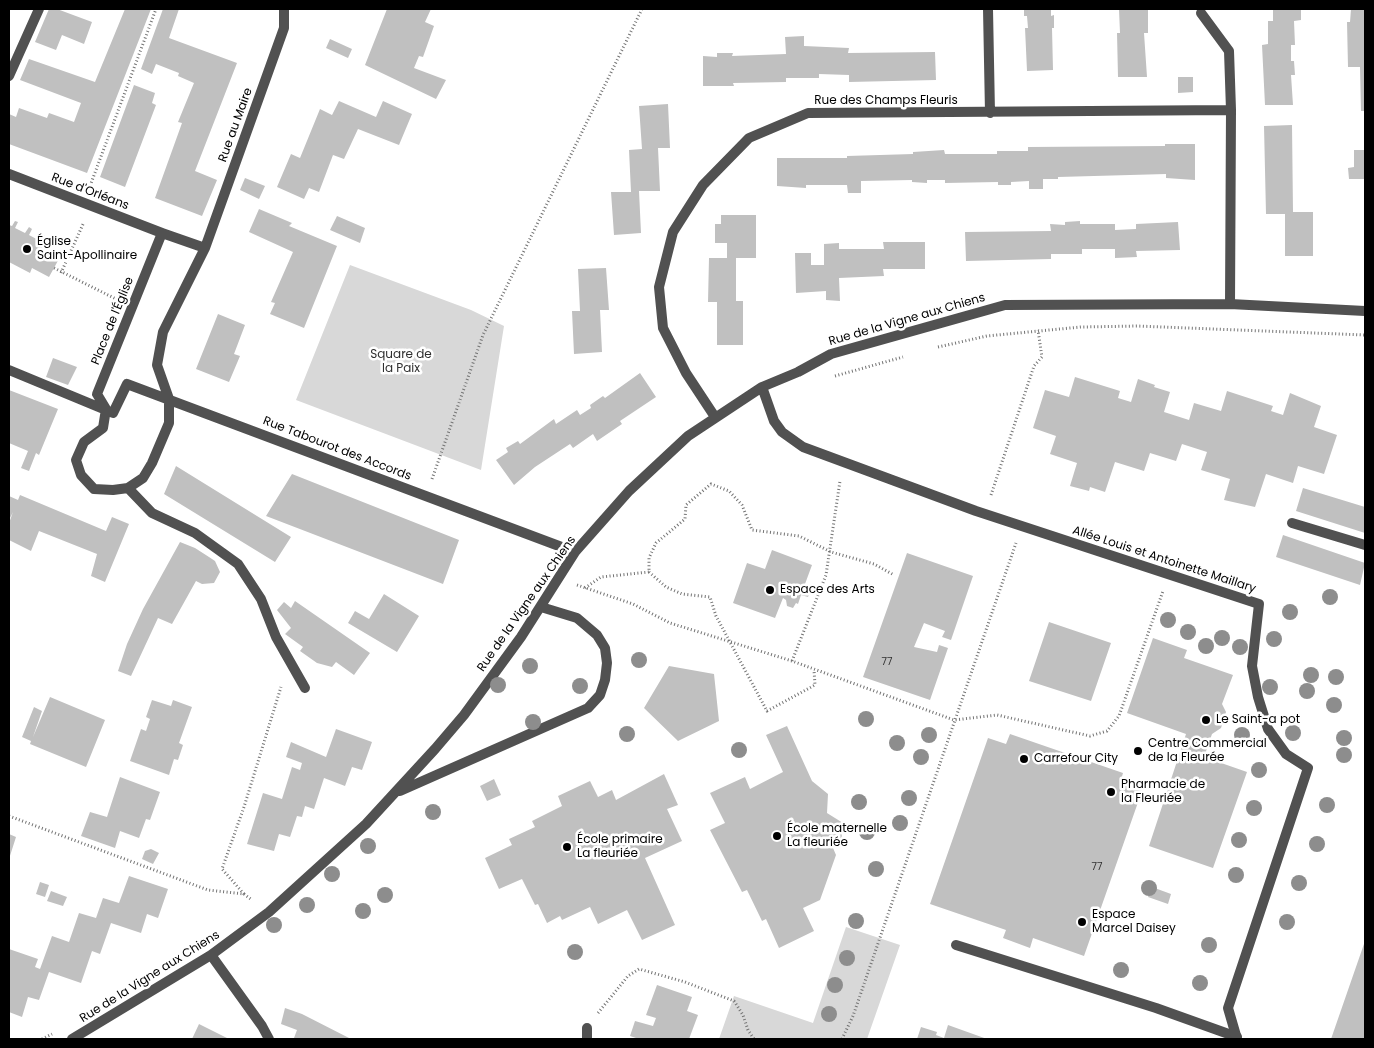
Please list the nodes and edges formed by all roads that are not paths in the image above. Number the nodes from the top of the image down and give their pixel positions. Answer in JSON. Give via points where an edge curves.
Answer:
{"nodes":[{"id":1,"x":39,"y":9,"type":"edge"},
{"id":2,"x":284,"y":9,"type":"edge"},
{"id":3,"x":988,"y":9,"type":"edge"},
{"id":4,"x":1201,"y":13,"type":"dead end"},
{"id":5,"x":9,"y":76,"type":"edge"},
{"id":6,"x":1231,"y":110,"type":"junction"},
{"id":7,"x":990,"y":113,"type":"junction"},
{"id":8,"x":9,"y":174,"type":"edge"},
{"id":9,"x":162,"y":232,"type":"junction"},
{"id":10,"x":205,"y":248,"type":"junction"},
{"id":11,"x":1230,"y":304,"type":"junction"},
{"id":12,"x":1365,"y":311,"type":"edge"},
{"id":13,"x":9,"y":370,"type":"edge"},
{"id":14,"x":762,"y":387,"type":"junction"},
{"id":15,"x":169,"y":399,"type":"junction"},
{"id":16,"x":106,"y":409,"type":"junction"},
{"id":17,"x":716,"y":417,"type":"junction"},
{"id":18,"x":128,"y":488,"type":"junction"},
{"id":19,"x":1292,"y":523,"type":"dead end"},
{"id":20,"x":1365,"y":545,"type":"edge"},
{"id":21,"x":575,"y":552,"type":"junction"},
{"id":22,"x":541,"y":607,"type":"junction"},
{"id":23,"x":305,"y":688,"type":"dead end"},
{"id":24,"x":397,"y":792,"type":"junction"},
{"id":25,"x":956,"y":945,"type":"dead end"},
{"id":26,"x":212,"y":956,"type":"junction"},
{"id":27,"x":587,"y":1028,"type":"road end"},
{"id":28,"x":1237,"y":1038,"type":"edge"},
{"id":29,"x":72,"y":1039,"type":"edge"},
{"id":30,"x":268,"y":1039,"type":"edge"},
{"id":31,"x":586,"y":1039,"type":"edge"}],
"edges":[{"from":1,"to":5,"type":"street"},
{"from":2,"to":10,"type":"street","name":"Rue au Maire","via":[[284,28]]},
{"from":3,"to":7,"type":"street"},
{"from":4,"to":6,"type":"street","via":[[1229,51]]},
{"from":6,"to":7,"type":"street","name":"Rue des Champs Fleuris"},
{"from":6,"to":11,"type":"street"},
{"from":7,"to":17,"type":"street","name":"Rue des Champs Fleuris","via":[[808,113],[749,138],[703,185],[673,232],[659,288],[663,328],[686,374]]},
{"from":8,"to":9,"type":"street","name":"Rue d'Orléans"},
{"from":9,"to":10,"type":"street"},
{"from":9,"to":16,"type":"street","name":"Place de l'Église","via":[[98,394]]},
{"from":10,"to":15,"type":"street","via":[[163,332],[157,365]]},
{"from":11,"to":12,"type":"street","name":"Rue de la Vigne aux Chiens"},
{"from":11,"to":14,"type":"street","name":"Rue de la Vigne aux Chiens","via":[[1004,305],[830,354]]},
{"from":13,"to":16,"type":"street"},
{"from":14,"to":17,"type":"street","name":"Rue de la Vigne aux Chiens"},
{"from":14,"to":28,"type":"street","name":"Allée Louis et Antoinette Maillary","via":[[767,406],[782,432],[803,448],[976,511],[1259,604],[1252,666],[1258,698],[1268,729],[1286,754],[1308,768],[1228,1008]]},
{"from":15,"to":16,"type":"street","name":"Rue Tabourot des Accords","via":[[127,384],[114,413]]},
{"from":15,"to":18,"type":"street","via":[[169,423],[152,463],[143,478]]},
{"from":15,"to":21,"type":"street","name":"Rue Tabourot des Accords"},
{"from":16,"to":18,"type":"street","via":[[103,428],[84,442],[76,460],[81,475],[94,489]]},
{"from":17,"to":21,"type":"street","name":"Rue de la Vigne aux Chiens","via":[[688,436],[653,468]]},
{"from":18,"to":23,"type":"street","via":[[152,512],[195,533],[238,564],[261,600],[276,637]]},
{"from":19,"to":20,"type":"street"},
{"from":21,"to":22,"type":"street","name":"Rue de la Vigne aux Chiens"},
{"from":22,"to":24,"type":"street","name":"Rue de la Vigne aux Chiens","via":[[464,716]]},
{"from":22,"to":24,"type":"street","via":[[577,618],[597,635],[607,663],[606,680],[600,695],[588,708]]},
{"from":24,"to":26,"type":"street","name":"Rue de la Vigne aux Chiens","via":[[302,883]]},
{"from":25,"to":28,"type":"street","via":[[1156,1008]]},
{"from":26,"to":29,"type":"street","name":"Rue de la Vigne aux Chiens"},
{"from":26,"to":30,"type":"street"},
{"from":27,"to":31,"type":"street"}]}
